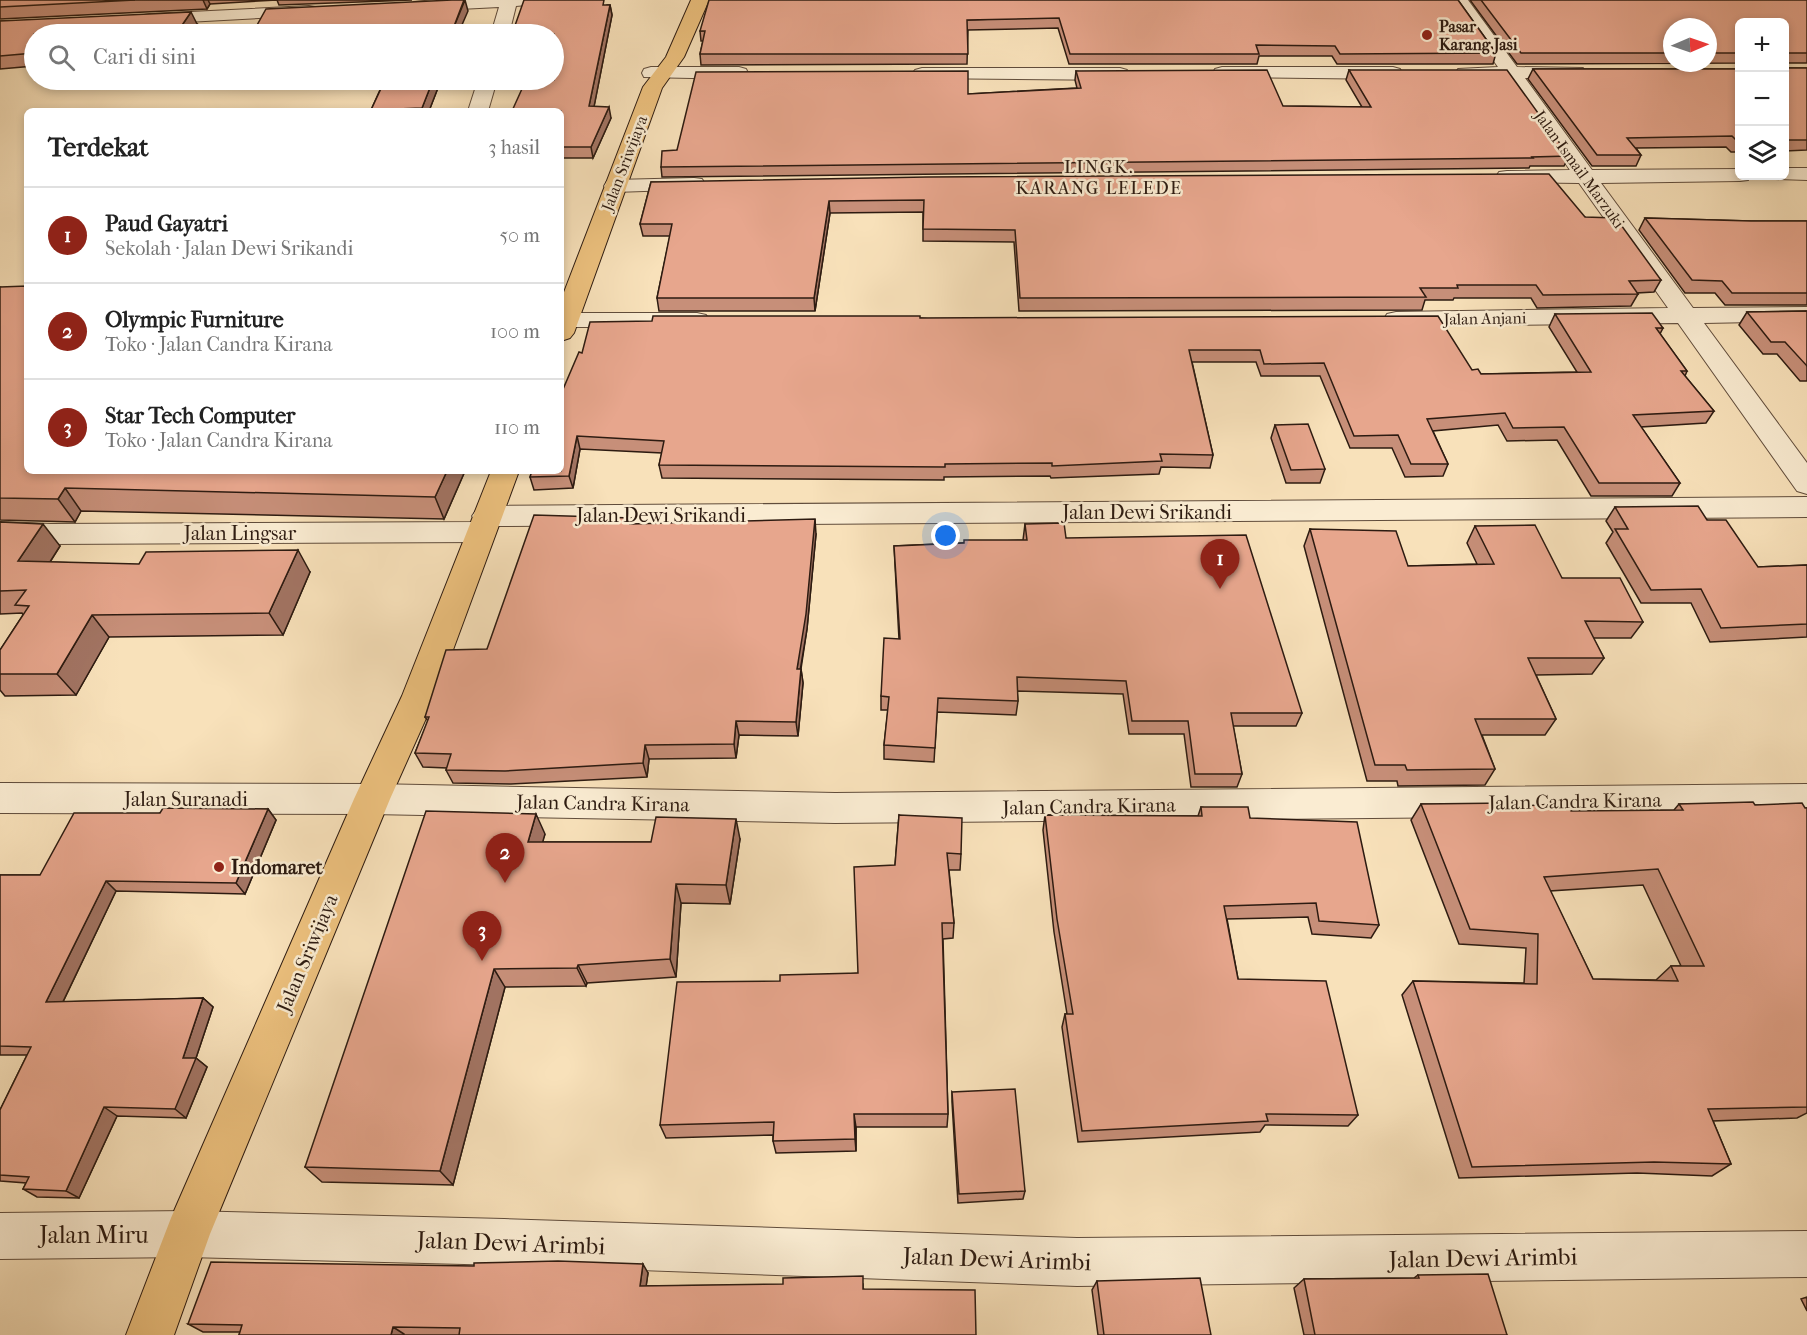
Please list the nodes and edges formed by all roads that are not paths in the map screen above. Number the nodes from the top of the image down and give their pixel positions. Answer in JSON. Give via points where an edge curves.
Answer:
{"nodes":[{"id":1,"x":532,"y":0,"type":"edge"},
{"id":2,"x":700,"y":0,"type":"edge"},
{"id":3,"x":1459,"y":0,"type":"edge"},
{"id":4,"x":509,"y":2,"type":"junction"},
{"id":5,"x":405,"y":6,"type":"edge"},
{"id":6,"x":247,"y":7,"type":"edge"},
{"id":7,"x":324,"y":10,"type":"edge"},
{"id":8,"x":136,"y":20,"type":"edge"},
{"id":9,"x":503,"y":24,"type":"edge"},
{"id":10,"x":667,"y":32,"type":"dead end"},
{"id":11,"x":1591,"y":72,"type":"edge"},
{"id":12,"x":1204,"y":73,"type":"edge"},
{"id":13,"x":1416,"y":73,"type":"edge"},
{"id":14,"x":1452,"y":73,"type":"edge"},
{"id":15,"x":1511,"y":73,"type":"junction"},
{"id":16,"x":759,"y":74,"type":"edge"},
{"id":17,"x":898,"y":74,"type":"edge"},
{"id":18,"x":1133,"y":74,"type":"edge"},
{"id":19,"x":657,"y":78,"type":"junction"},
{"id":20,"x":484,"y":90,"type":"edge"},
{"id":21,"x":479,"y":108,"type":"edge"},
{"id":22,"x":1789,"y":174,"type":"edge"},
{"id":23,"x":1807,"y":174,"type":"edge"},
{"id":24,"x":1735,"y":175,"type":"edge"},
{"id":25,"x":1586,"y":176,"type":"junction"},
{"id":26,"x":1490,"y":177,"type":"edge"},
{"id":27,"x":719,"y":184,"type":"edge"},
{"id":28,"x":615,"y":186,"type":"junction"},
{"id":29,"x":1684,"y":314,"type":"junction"},
{"id":30,"x":1807,"y":314,"type":"edge"},
{"id":31,"x":722,"y":320,"type":"edge"},
{"id":32,"x":1370,"y":320,"type":"edge"},
{"id":33,"x":564,"y":327,"type":"edge"},
{"id":34,"x":504,"y":474,"type":"edge"},
{"id":35,"x":1807,"y":484,"type":"edge"},
{"id":36,"x":1807,"y":507,"type":"edge"},
{"id":37,"x":484,"y":524,"type":"junction"},
{"id":38,"x":0,"y":532,"type":"edge"},
{"id":39,"x":0,"y":798,"type":"edge"},
{"id":40,"x":372,"y":799,"type":"junction"},
{"id":41,"x":1807,"y":799,"type":"edge"},
{"id":42,"x":187,"y":1234,"type":"junction"},
{"id":43,"x":0,"y":1236,"type":"edge"},
{"id":44,"x":1807,"y":1254,"type":"edge"},
{"id":45,"x":150,"y":1335,"type":"edge"}],
"edges":[{"from":1,"to":4,"type":"street"},
{"from":2,"to":19,"type":"main road","name":"Jalan Sriwijaya"},
{"from":3,"to":15,"type":"street","name":"Jalan Ismail Marzuki"},
{"from":4,"to":5,"type":"street"},
{"from":4,"to":9,"type":"street"},
{"from":6,"to":7,"type":"street"},
{"from":6,"to":8,"type":"street"},
{"from":10,"to":19,"type":"main road"},
{"from":11,"to":15,"type":"street"},
{"from":12,"to":13,"type":"street"},
{"from":14,"to":15,"type":"street"},
{"from":15,"to":25,"type":"street","name":"Jalan Ismail Marzuki"},
{"from":16,"to":19,"type":"street"},
{"from":17,"to":18,"type":"street"},
{"from":19,"to":28,"type":"main road","name":"Jalan Sriwijaya"},
{"from":20,"to":21,"type":"street"},
{"from":22,"to":23,"type":"street"},
{"from":24,"to":25,"type":"street"},
{"from":25,"to":26,"type":"street"},
{"from":25,"to":29,"type":"street","name":"Jalan Ismail Marzuki"},
{"from":27,"to":28,"type":"street"},
{"from":28,"to":33,"type":"main road","name":"Jalan Sriwijaya"},
{"from":29,"to":30,"type":"street","name":"Jalan Anjani"},
{"from":29,"to":32,"type":"street","name":"Jalan Anjani"},
{"from":29,"to":35,"type":"street","name":"Jalan Ismail Marzuki"},
{"from":31,"to":33,"type":"street"},
{"from":34,"to":37,"type":"main road","name":"Jalan Sriwijaya"},
{"from":36,"to":37,"type":"street","name":"Jalan Dewi Srikandi"},
{"from":37,"to":38,"type":"street","name":"Jalan Lingsar","via":[[63,534]]},
{"from":37,"to":40,"type":"main road","name":"Jalan Sriwijaya","via":[[419,696]]},
{"from":39,"to":40,"type":"street","name":"Jalan Suranadi"},
{"from":40,"to":41,"type":"street","name":"Jalan Candra Kirana","via":[[836,808]]},
{"from":40,"to":42,"type":"main road","name":"Jalan Sriwijaya"},
{"from":42,"to":43,"type":"street","name":"Jalan Miru"},
{"from":42,"to":44,"type":"street","name":"Jalan Dewi Arimbi","via":[[1077,1262]]},
{"from":42,"to":45,"type":"main road","name":"Jalan Sriwijaya"}]}
